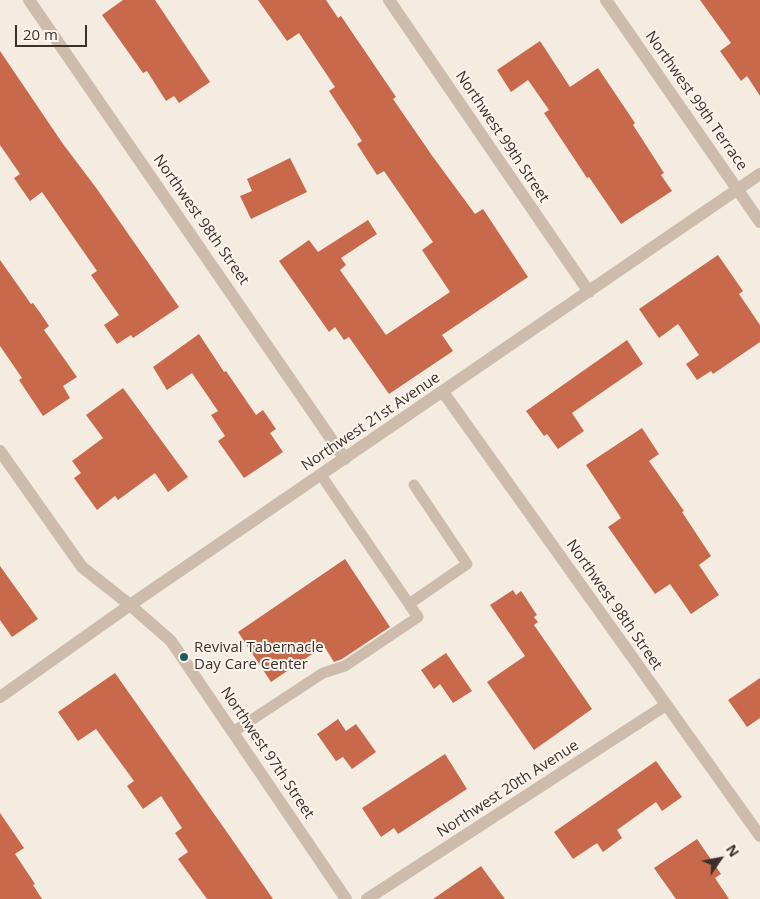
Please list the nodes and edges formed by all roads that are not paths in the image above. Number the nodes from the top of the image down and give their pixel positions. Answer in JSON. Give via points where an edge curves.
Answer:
{"nodes":[{"id":1,"x":30,"y":0,"type":"edge"},
{"id":2,"x":388,"y":0,"type":"edge"},
{"id":3,"x":606,"y":0,"type":"edge"},
{"id":4,"x":760,"y":174,"type":"edge"},
{"id":5,"x":738,"y":189,"type":"junction"},
{"id":6,"x":760,"y":222,"type":"edge"},
{"id":7,"x":589,"y":292,"type":"junction"},
{"id":8,"x":443,"y":392,"type":"junction"},
{"id":9,"x":0,"y":451,"type":"edge"},
{"id":10,"x":345,"y":458,"type":"junction"},
{"id":11,"x":321,"y":475,"type":"junction"},
{"id":12,"x":414,"y":485,"type":"dead end"},
{"id":13,"x":409,"y":604,"type":"junction"},
{"id":14,"x":130,"y":605,"type":"junction"},
{"id":15,"x":0,"y":697,"type":"edge"},
{"id":16,"x":666,"y":706,"type":"junction"},
{"id":17,"x":233,"y":732,"type":"junction"},
{"id":18,"x":760,"y":836,"type":"edge"},
{"id":19,"x":346,"y":899,"type":"edge"},
{"id":20,"x":367,"y":899,"type":"edge"}],
"edges":[{"from":1,"to":10,"type":"street","name":"Northwest 98th Street"},
{"from":2,"to":7,"type":"street","name":"Northwest 99th Street"},
{"from":3,"to":5,"type":"street","name":"Northwest 99th Terrace"},
{"from":4,"to":5,"type":"street","name":"Northwest 21st Avenue"},
{"from":5,"to":6,"type":"street","name":"Northwest 99th Terrace"},
{"from":5,"to":7,"type":"street","name":"Northwest 21st Avenue"},
{"from":7,"to":8,"type":"street","name":"Northwest 21st Avenue"},
{"from":8,"to":10,"type":"street","name":"Northwest 21st Avenue"},
{"from":8,"to":16,"type":"street","name":"Northwest 98th Street"},
{"from":9,"to":14,"type":"street","name":"Northwest 97th Street","via":[[82,567]]},
{"from":10,"to":11,"type":"street","name":"Northwest 21st Avenue"},
{"from":11,"to":13,"type":"lane"},
{"from":11,"to":14,"type":"street","name":"Northwest 21st Avenue"},
{"from":12,"to":13,"type":"lane","via":[[467,564]]},
{"from":13,"to":17,"type":"lane","via":[[418,617],[345,666],[323,673]]},
{"from":14,"to":15,"type":"street","name":"Northwest 21st Avenue"},
{"from":14,"to":17,"type":"street","name":"Northwest 97th Street","via":[[171,641]]},
{"from":16,"to":18,"type":"street","name":"Northwest 98th Street"},
{"from":16,"to":20,"type":"street","name":"Northwest 20th Avenue"},
{"from":17,"to":19,"type":"street","name":"Northwest 97th Street"}]}
